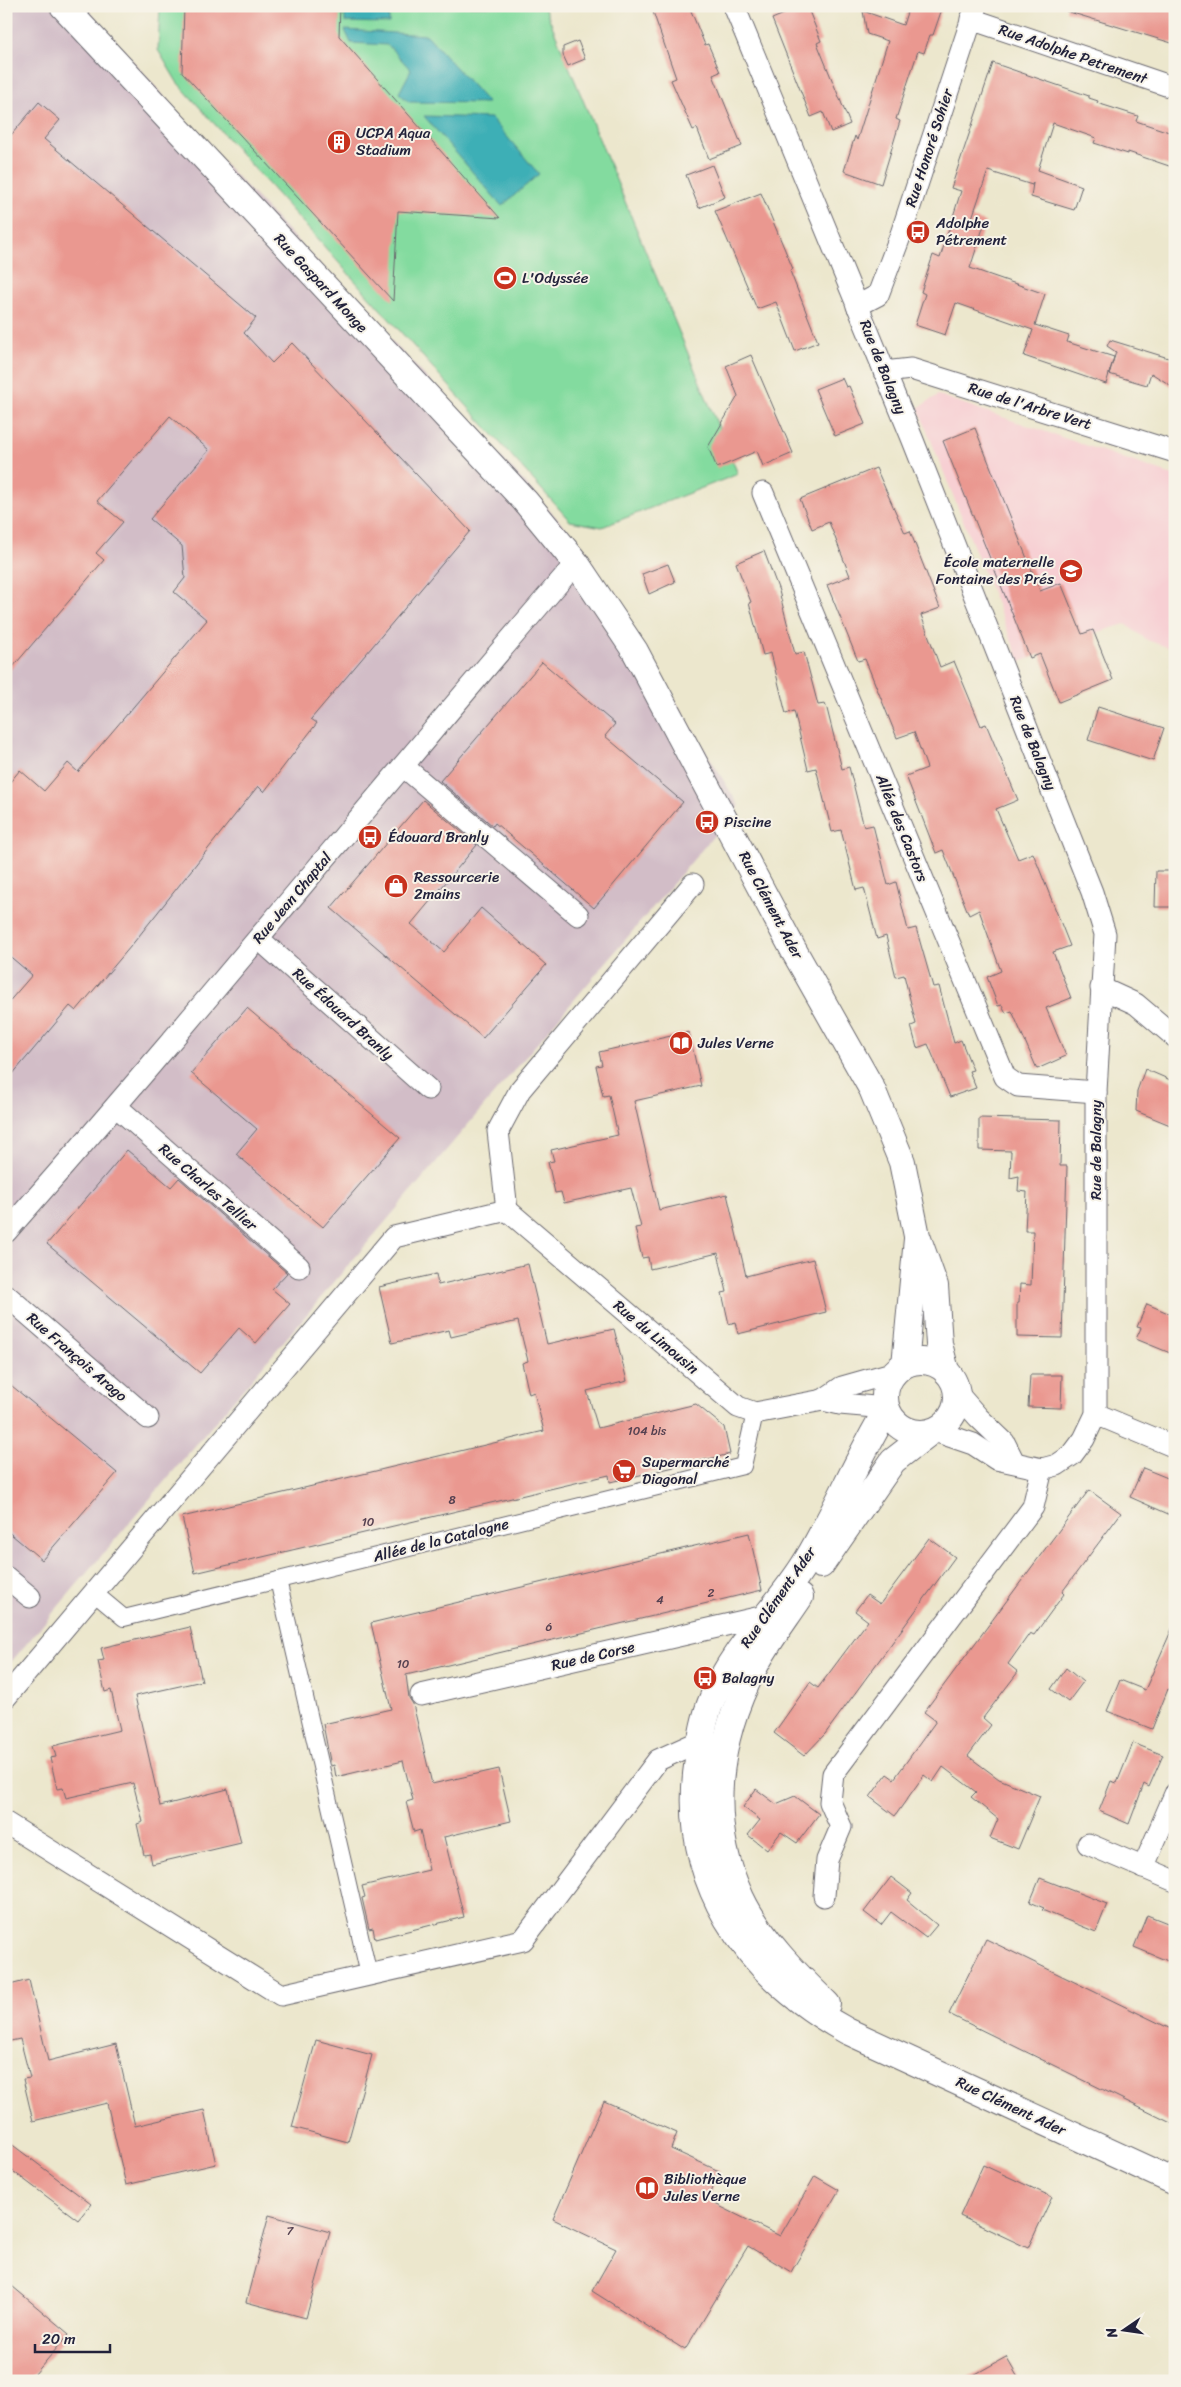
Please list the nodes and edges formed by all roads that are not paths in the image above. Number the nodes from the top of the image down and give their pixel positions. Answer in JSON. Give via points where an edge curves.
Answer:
{"nodes":[{"id":1,"x":63,"y":6,"type":"edge"},
{"id":2,"x":734,"y":6,"type":"edge"},
{"id":3,"x":973,"y":13,"type":"edge"},
{"id":4,"x":1175,"y":88,"type":"edge"},
{"id":5,"x":857,"y":306,"type":"junction"},
{"id":6,"x":884,"y":372,"type":"junction"},
{"id":7,"x":1175,"y":452,"type":"edge"},
{"id":8,"x":763,"y":493,"type":"dead end"},
{"id":9,"x":576,"y":562,"type":"junction"},
{"id":10,"x":403,"y":766,"type":"junction"},
{"id":11,"x":693,"y":884,"type":"dead end"},
{"id":12,"x":578,"y":915,"type":"dead end"},
{"id":13,"x":259,"y":939,"type":"junction"},
{"id":14,"x":1101,"y":988,"type":"junction"},
{"id":15,"x":1175,"y":1037,"type":"edge"},
{"id":16,"x":428,"y":1089,"type":"dead end"},
{"id":17,"x":1096,"y":1092,"type":"junction"},
{"id":18,"x":117,"y":1107,"type":"junction"},
{"id":19,"x":506,"y":1210,"type":"junction"},
{"id":20,"x":6,"y":1232,"type":"edge"},
{"id":21,"x":917,"y":1236,"type":"junction"},
{"id":22,"x":299,"y":1266,"type":"dead end"},
{"id":23,"x":6,"y":1295,"type":"edge"},
{"id":24,"x":900,"y":1368,"type":"junction"},
{"id":25,"x":951,"y":1382,"type":"junction"},
{"id":26,"x":823,"y":1400,"type":"junction"},
{"id":27,"x":886,"y":1409,"type":"junction"},
{"id":28,"x":754,"y":1413,"type":"junction"},
{"id":29,"x":1096,"y":1414,"type":"junction"},
{"id":30,"x":148,"y":1418,"type":"dead end"},
{"id":31,"x":932,"y":1432,"type":"junction"},
{"id":32,"x":1175,"y":1447,"type":"edge"},
{"id":33,"x":1014,"y":1462,"type":"junction"},
{"id":34,"x":1042,"y":1469,"type":"junction"},
{"id":35,"x":6,"y":1577,"type":"edge"},
{"id":36,"x":278,"y":1580,"type":"junction"},
{"id":37,"x":94,"y":1593,"type":"junction"},
{"id":38,"x":30,"y":1597,"type":"dead end"},
{"id":39,"x":765,"y":1616,"type":"junction"},
{"id":40,"x":421,"y":1695,"type":"dead end"},
{"id":41,"x":6,"y":1697,"type":"edge"},
{"id":42,"x":712,"y":1745,"type":"junction"},
{"id":43,"x":1175,"y":1794,"type":"edge"},
{"id":44,"x":6,"y":1823,"type":"edge"},
{"id":45,"x":1088,"y":1844,"type":"dead end"},
{"id":46,"x":1143,"y":1868,"type":"junction"},
{"id":47,"x":1175,"y":1881,"type":"edge"},
{"id":48,"x":824,"y":1896,"type":"dead end"},
{"id":49,"x":369,"y":1975,"type":"junction"},
{"id":50,"x":1175,"y":2182,"type":"edge"}],
"edges":[{"from":1,"to":9,"type":"street","name":"Rue Gaspard Monge","via":[[525,501]]},
{"from":2,"to":5,"type":"street","name":"Rue de Balagny"},
{"from":3,"to":4,"type":"street","name":"Rue Adolphe Petrement"},
{"from":3,"to":5,"type":"street","name":"Rue Honoré Sohier","via":[[878,295]]},
{"from":5,"to":6,"type":"street","name":"Rue de Balagny"},
{"from":6,"to":7,"type":"street","name":"Rue de l'Arbre Vert","via":[[911,369]]},
{"from":6,"to":14,"type":"street","name":"Rue de Balagny","via":[[1092,892],[1105,934]]},
{"from":8,"to":17,"type":"street","name":"Allée des Castors","via":[[1005,1077],[1018,1086]]},
{"from":9,"to":10,"type":"street","name":"Rue Jean Chaptal"},
{"from":9,"to":21,"type":"street","name":"Rue Clément Ader","via":[[635,651],[872,1089],[902,1162]]},
{"from":10,"to":12,"type":"street"},
{"from":10,"to":13,"type":"street","name":"Rue Jean Chaptal"},
{"from":11,"to":19,"type":"street","via":[[520,1090],[498,1132]]},
{"from":13,"to":16,"type":"street","name":"Rue Édouard Branly"},
{"from":13,"to":18,"type":"street","name":"Rue Jean Chaptal"},
{"from":14,"to":15,"type":"street","via":[[1136,1004]]},
{"from":14,"to":17,"type":"street","name":"Rue de Balagny"},
{"from":17,"to":29,"type":"street","name":"Rue de Balagny"},
{"from":18,"to":20,"type":"street","name":"Rue Jean Chaptal"},
{"from":18,"to":22,"type":"street","name":"Rue Charles Tellier"},
{"from":19,"to":28,"type":"street","name":"Rue du Limousin","via":[[738,1407]]},
{"from":19,"to":37,"type":"street","via":[[394,1238]]},
{"from":21,"to":24,"type":"street","name":"Rue Clément Ader"},
{"from":21,"to":25,"type":"street","name":"Rue Clément Ader","via":[[935,1286],[939,1344]]},
{"from":23,"to":30,"type":"street","name":"Rue François Arago"},
{"from":24,"to":25,"type":"street","via":[[922,1361],[939,1366]]},
{"from":24,"to":26,"type":"street","via":[[842,1386]]},
{"from":24,"to":27,"type":"street","via":[[885,1388]]},
{"from":25,"to":31,"type":"street","via":[[954,1411],[943,1426]]},
{"from":25,"to":33,"type":"street","via":[[978,1417],[1004,1442]]},
{"from":26,"to":27,"type":"street"},
{"from":26,"to":28,"type":"street"},
{"from":27,"to":31,"type":"street","via":[[899,1426],[913,1433]]},
{"from":27,"to":39,"type":"street","name":"Rue Clément Ader","via":[[808,1560]]},
{"from":28,"to":36,"type":"street","name":"Allée de la Catalogne","via":[[743,1466]]},
{"from":29,"to":32,"type":"street"},
{"from":29,"to":34,"type":"street","name":"Rue de Balagny","via":[[1072,1456]]},
{"from":31,"to":33,"type":"street","via":[[973,1444],[996,1459]]},
{"from":31,"to":42,"type":"street","name":"Rue Clément Ader","via":[[893,1460],[768,1645]]},
{"from":33,"to":34,"type":"street"},
{"from":34,"to":48,"type":"street","via":[[1033,1507],[833,1774],[830,1802],[841,1827],[827,1860]]},
{"from":35,"to":38,"type":"street"},
{"from":36,"to":37,"type":"street","name":"Allée de la Catalogne","via":[[124,1618]]},
{"from":36,"to":49,"type":"street"},
{"from":37,"to":41,"type":"street"},
{"from":39,"to":40,"type":"street","name":"Rue de Corse"},
{"from":39,"to":42,"type":"street","name":"Rue Clément Ader","via":[[713,1695],[704,1720]]},
{"from":42,"to":49,"type":"street","via":[[658,1760],[523,1940]]},
{"from":42,"to":50,"type":"street","name":"Rue Clément Ader","via":[[694,1788],[696,1828],[711,1884],[721,1909],[754,1958],[784,1989],[848,2031]]},
{"from":43,"to":46,"type":"street"},
{"from":44,"to":49,"type":"street","via":[[281,1995]]},
{"from":45,"to":46,"type":"street"},
{"from":46,"to":47,"type":"street"}]}
